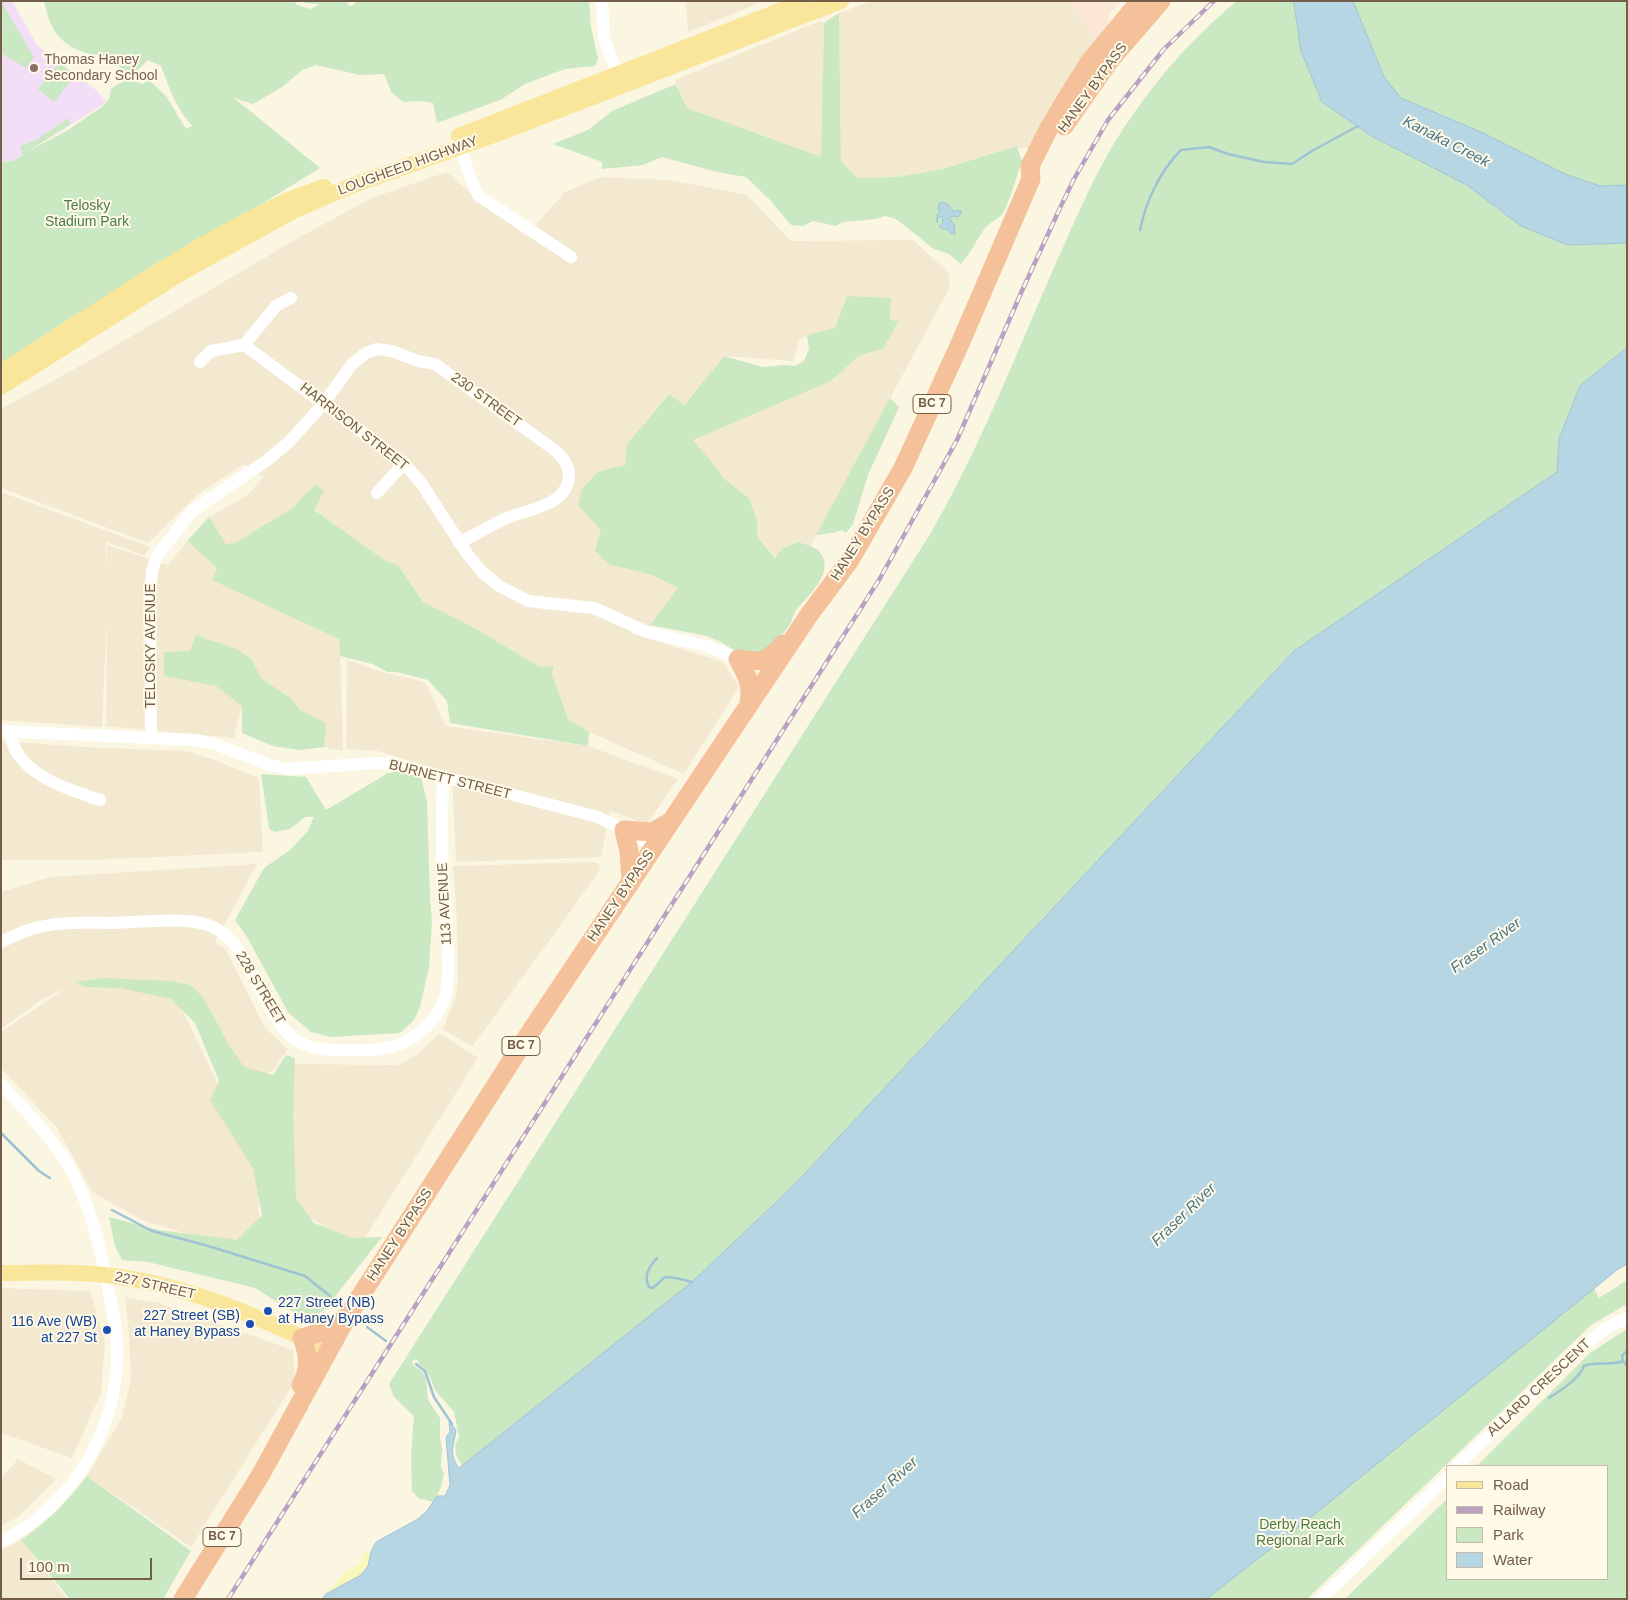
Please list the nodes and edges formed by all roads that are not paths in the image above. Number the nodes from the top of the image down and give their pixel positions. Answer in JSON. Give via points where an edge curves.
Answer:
{"nodes":[{"id":1,"x":602,"y":1,"type":"edge"},
{"id":2,"x":805,"y":1,"type":"edge"},
{"id":3,"x":841,"y":1,"type":"edge"},
{"id":4,"x":1140,"y":1,"type":"edge"},
{"id":5,"x":1161,"y":1,"type":"edge"},
{"id":6,"x":620,"y":80,"type":"junction"},
{"id":7,"x":458,"y":142,"type":"junction"},
{"id":8,"x":1031,"y":179,"type":"junction"},
{"id":9,"x":570,"y":257,"type":"dead end"},
{"id":10,"x":291,"y":298,"type":"dead end"},
{"id":11,"x":244,"y":345,"type":"junction"},
{"id":12,"x":371,"y":350,"type":"joint"},
{"id":13,"x":200,"y":362,"type":"dead end"},
{"id":14,"x":1,"y":372,"type":"edge"},
{"id":15,"x":1,"y":387,"type":"edge"},
{"id":16,"x":324,"y":402,"type":"junction"},
{"id":17,"x":404,"y":463,"type":"junction"},
{"id":18,"x":377,"y":493,"type":"dead end"},
{"id":19,"x":459,"y":543,"type":"junction"},
{"id":20,"x":809,"y":615,"type":"junction"},
{"id":21,"x":738,"y":659,"type":"junction"},
{"id":22,"x":749,"y":704,"type":"junction"},
{"id":23,"x":6,"y":732,"type":"edge"},
{"id":24,"x":151,"y":737,"type":"junction"},
{"id":25,"x":443,"y":777,"type":"junction"},
{"id":26,"x":100,"y":800,"type":"dead end"},
{"id":27,"x":671,"y":821,"type":"junction"},
{"id":28,"x":624,"y":830,"type":"junction"},
{"id":29,"x":654,"y":846,"type":"junction"},
{"id":30,"x":632,"y":880,"type":"junction"},
{"id":31,"x":1,"y":942,"type":"edge"},
{"id":32,"x":427,"y":1026,"type":"joint"},
{"id":33,"x":1,"y":1084,"type":"edge"},
{"id":34,"x":1,"y":1273,"type":"edge"},
{"id":35,"x":105,"y":1275,"type":"junction"},
{"id":36,"x":347,"y":1317,"type":"junction"},
{"id":37,"x":1627,"y":1318,"type":"edge"},
{"id":38,"x":302,"y":1338,"type":"junction"},
{"id":39,"x":329,"y":1350,"type":"junction"},
{"id":40,"x":1458,"y":1465,"type":"edge"},
{"id":41,"x":260,"y":1476,"type":"junction"},
{"id":42,"x":1446,"y":1478,"type":"edge"},
{"id":43,"x":1,"y":1542,"type":"edge"},
{"id":44,"x":183,"y":1599,"type":"edge"},
{"id":45,"x":1321,"y":1599,"type":"edge"}],
"edges":[{"from":1,"to":6,"type":"street","via":[[604,38]]},
{"from":2,"to":6,"type":"main road","name":"LOUGHEED HIGHWAY"},
{"from":3,"to":6,"type":"main road","name":"LOUGHEED HIGHWAY"},
{"from":4,"to":8,"type":"highway","name":"HANEY BYPASS","number":"BC 7","via":[[1090,61],[1065,101],[1030,166]]},
{"from":5,"to":8,"type":"highway","name":"HANEY BYPASS","number":"BC 7","via":[[1110,60],[1070,116],[1042,171]]},
{"from":6,"to":7,"type":"main road","name":"LOUGHEED HIGHWAY"},
{"from":7,"to":9,"type":"street","via":[[479,196]]},
{"from":7,"to":14,"type":"main road","name":"LOUGHEED HIGHWAY","via":[[279,204],[166,266]]},
{"from":7,"to":15,"type":"main road","name":"LOUGHEED HIGHWAY","via":[[294,212],[180,273]]},
{"from":8,"to":20,"type":"highway","name":"HANEY BYPASS","number":"BC 7","via":[[903,468],[850,560]]},
{"from":10,"to":11,"type":"street","via":[[276,306]]},
{"from":11,"to":13,"type":"street","via":[[210,351]]},
{"from":11,"to":16,"type":"street","name":"HARRISON STREET"},
{"from":12,"to":16,"type":"street","name":"TELOSKY AVENUE","via":[[352,364]]},
{"from":12,"to":19,"type":"street","name":"230 STREET","via":[[392,351],[438,366],[564,458],[569,479],[566,488],[551,502],[506,518]]},
{"from":16,"to":17,"type":"street","name":"HARRISON STREET"},
{"from":16,"to":24,"type":"street","name":"TELOSKY AVENUE","via":[[275,454],[192,511],[157,556],[150,598]]},
{"from":17,"to":18,"type":"street"},
{"from":17,"to":19,"type":"street","name":"HARRISON STREET","via":[[421,483]]},
{"from":19,"to":21,"type":"street","name":"HARRISON STREET","via":[[498,586],[528,601],[594,608],[648,632],[710,647]]},
{"from":20,"to":21,"type":"highway","via":[[772,657],[755,662]]},
{"from":20,"to":22,"type":"highway","name":"HANEY BYPASS","number":"BC 7"},
{"from":21,"to":22,"type":"highway","via":[[751,689]]},
{"from":22,"to":27,"type":"highway","name":"HANEY BYPASS","number":"BC 7"},
{"from":23,"to":24,"type":"street","name":"BURNETT STREET"},
{"from":23,"to":26,"type":"street","via":[[27,765],[38,774]]},
{"from":24,"to":25,"type":"street","name":"BURNETT STREET","via":[[204,742],[286,769],[377,763],[394,764]]},
{"from":25,"to":28,"type":"street","name":"BURNETT STREET","via":[[598,817]]},
{"from":25,"to":32,"type":"street","name":"113 AVENUE","via":[[442,861],[448,977],[443,1001]]},
{"from":27,"to":28,"type":"highway","via":[[652,832]]},
{"from":27,"to":29,"type":"highway","name":"HANEY BYPASS","number":"BC 7"},
{"from":28,"to":29,"type":"street","name":"BURNETT STREET"},
{"from":28,"to":30,"type":"highway"},
{"from":29,"to":30,"type":"highway","name":"HANEY BYPASS","number":"BC 7"},
{"from":30,"to":36,"type":"highway","name":"HANEY BYPASS","number":"BC 7"},
{"from":31,"to":32,"type":"street","name":"228 STREET","via":[[32,928],[57,924],[198,923],[214,928],[234,946],[273,1016],[292,1037],[304,1044],[328,1049],[390,1048],[409,1041]]},
{"from":33,"to":35,"type":"street","via":[[54,1143],[73,1173],[90,1214]]},
{"from":34,"to":35,"type":"main road","name":"227 STREET"},
{"from":35,"to":38,"type":"main road","name":"227 STREET","via":[[179,1289],[229,1305]]},
{"from":35,"to":43,"type":"street","via":[[115,1324],[117,1358],[114,1389],[104,1424],[88,1460],[68,1489],[34,1522]]},
{"from":36,"to":38,"type":"highway","via":[[331,1329]]},
{"from":36,"to":39,"type":"highway","name":"HANEY BYPASS","number":"BC 7"},
{"from":37,"to":40,"type":"street","name":"ALLARD CRESCENT","via":[[1606,1328],[1572,1355]]},
{"from":38,"to":39,"type":"main road","name":"227 STREET"},
{"from":38,"to":41,"type":"highway","via":[[308,1356],[304,1381],[260,1460]]},
{"from":39,"to":41,"type":"highway","name":"HANEY BYPASS","number":"BC 7"},
{"from":41,"to":44,"type":"highway","name":"HANEY BYPASS","number":"BC 7"},
{"from":42,"to":45,"type":"street"}]}
